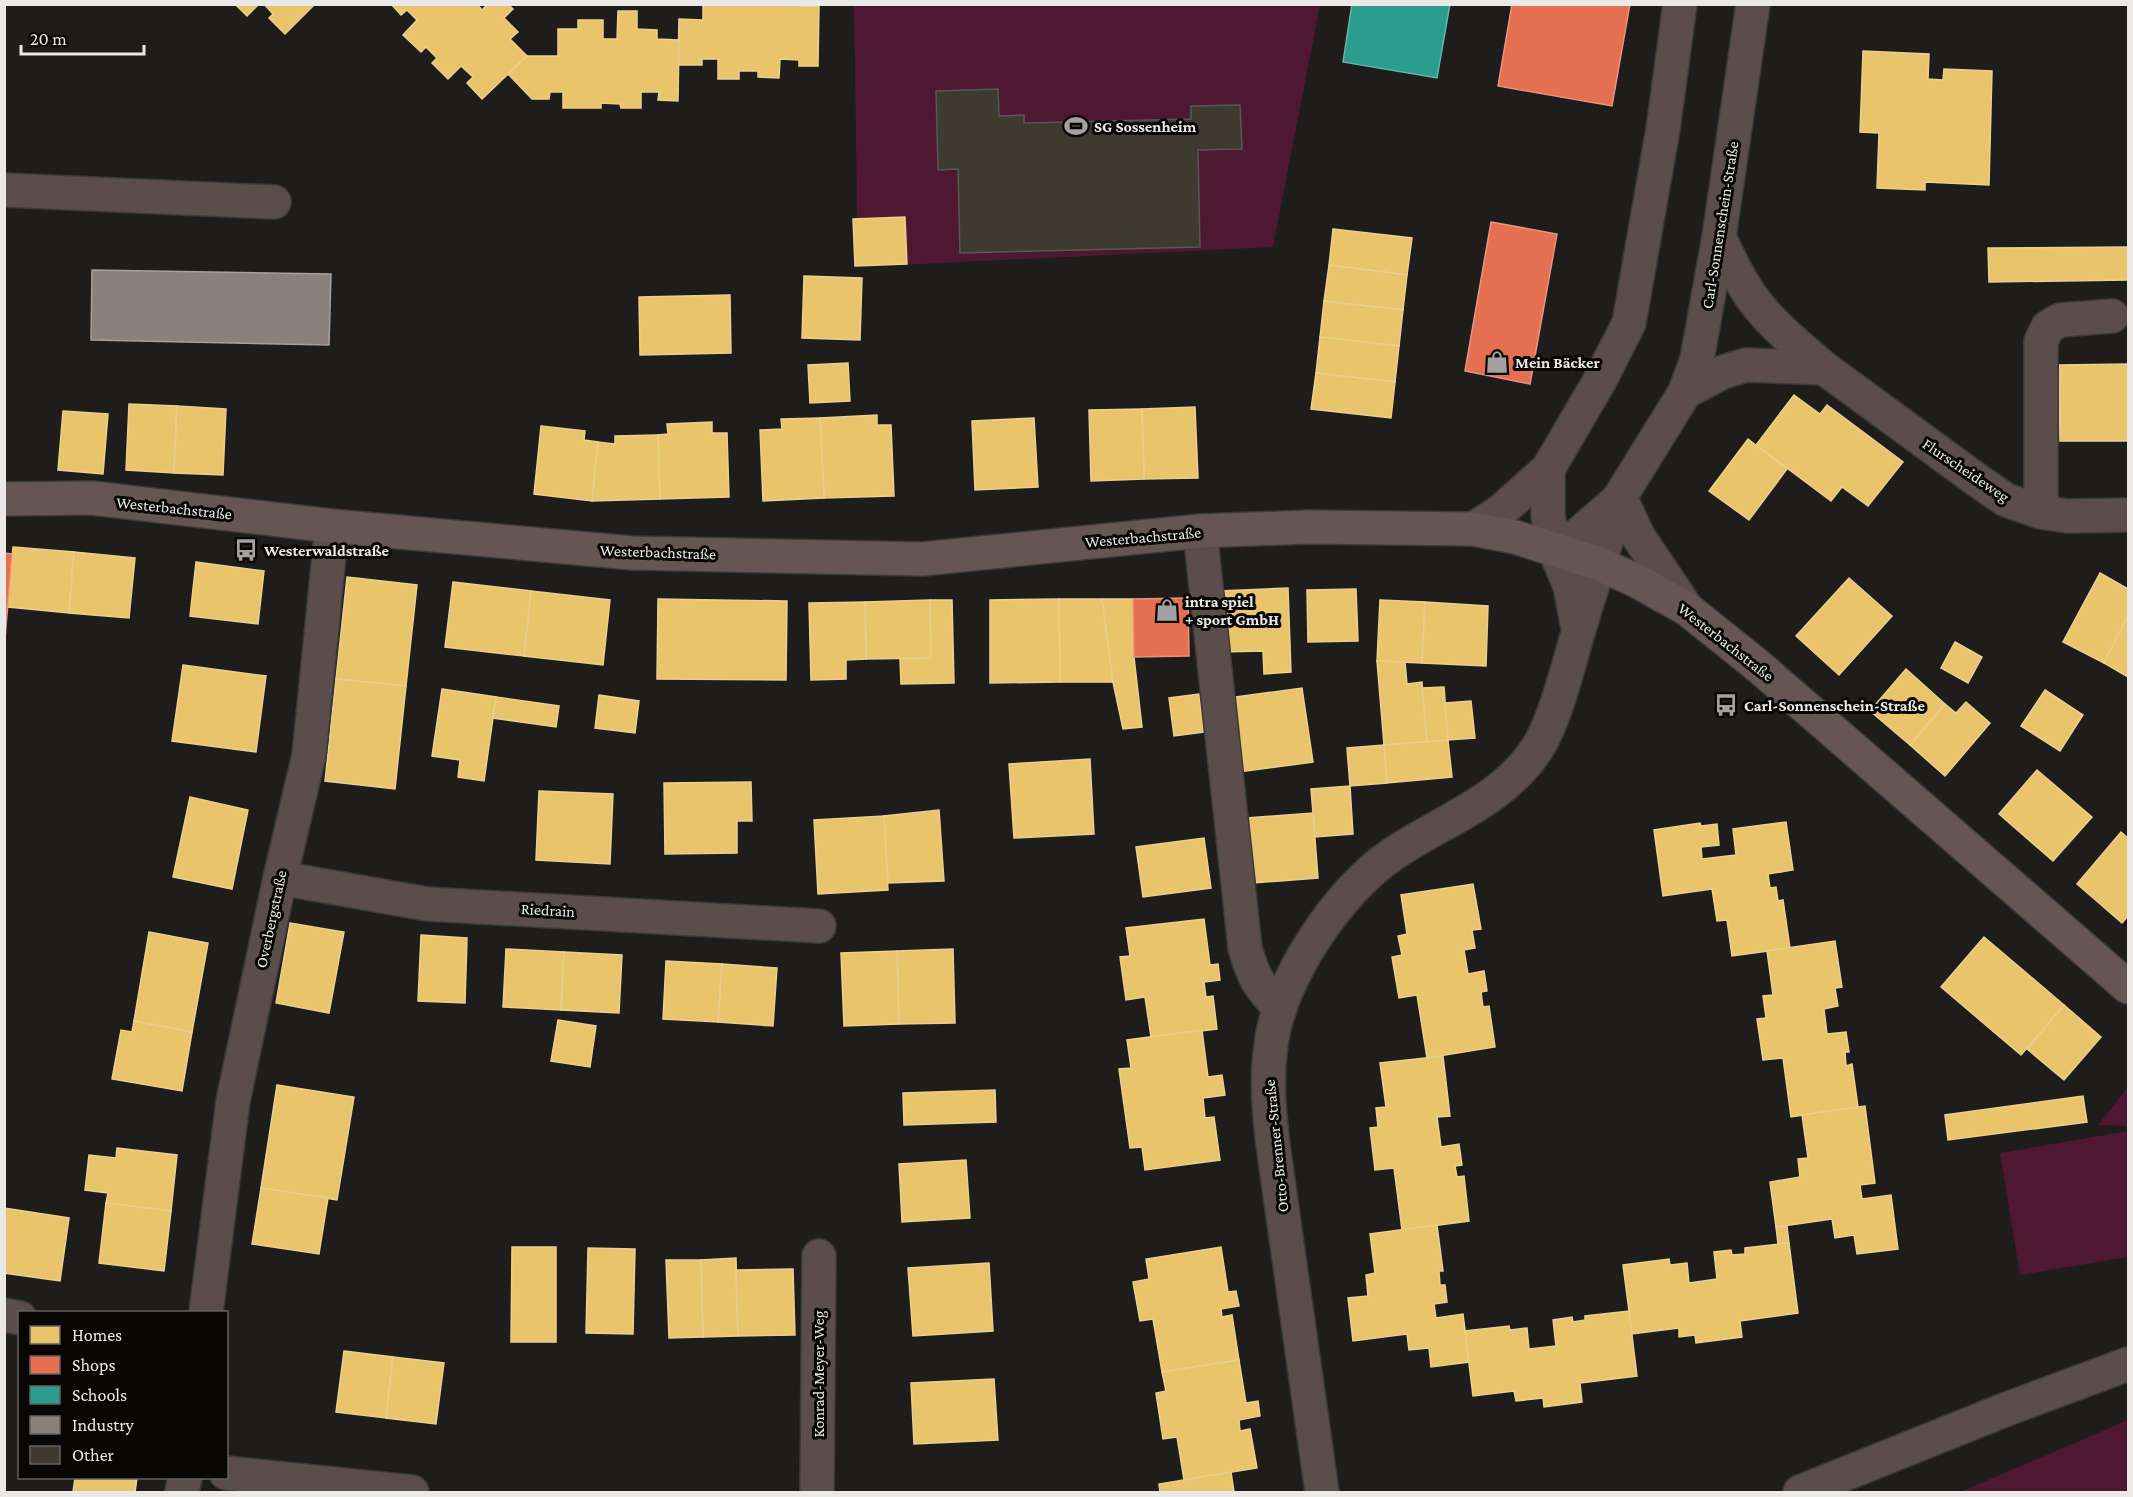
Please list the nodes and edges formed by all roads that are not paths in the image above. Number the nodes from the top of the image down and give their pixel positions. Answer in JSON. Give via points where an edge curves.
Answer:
{"nodes":[{"id":1,"x":1680,"y":4,"type":"edge"},
{"id":2,"x":1753,"y":4,"type":"edge"},
{"id":3,"x":4,"y":190,"type":"edge"},
{"id":4,"x":274,"y":202,"type":"dead end"},
{"id":5,"x":1719,"y":237,"type":"junction"},
{"id":6,"x":2112,"y":316,"type":"dead end"},
{"id":7,"x":1824,"y":368,"type":"junction"},
{"id":8,"x":1685,"y":392,"type":"junction"},
{"id":9,"x":1548,"y":469,"type":"junction"},
{"id":10,"x":1620,"y":497,"type":"junction"},
{"id":11,"x":4,"y":499,"type":"edge"},
{"id":12,"x":2041,"y":512,"type":"junction"},
{"id":13,"x":2128,"y":515,"type":"edge"},
{"id":14,"x":332,"y":526,"type":"junction"},
{"id":15,"x":1473,"y":529,"type":"junction"},
{"id":16,"x":1200,"y":531,"type":"junction"},
{"id":17,"x":1554,"y":548,"type":"junction"},
{"id":18,"x":1599,"y":564,"type":"junction"},
{"id":19,"x":1687,"y":609,"type":"junction"},
{"id":20,"x":1578,"y":632,"type":"junction"},
{"id":21,"x":280,"y":878,"type":"junction"},
{"id":22,"x":819,"y":926,"type":"dead end"},
{"id":23,"x":2128,"y":987,"type":"edge"},
{"id":24,"x":1280,"y":1008,"type":"junction"},
{"id":25,"x":819,"y":1256,"type":"dead end"},
{"id":26,"x":206,"y":1311,"type":"edge"},
{"id":27,"x":2128,"y":1364,"type":"edge"},
{"id":28,"x":228,"y":1473,"type":"edge"},
{"id":29,"x":412,"y":1492,"type":"edge"},
{"id":30,"x":817,"y":1492,"type":"edge"},
{"id":31,"x":1322,"y":1492,"type":"edge"},
{"id":32,"x":1800,"y":1492,"type":"edge"}],
"edges":[{"from":1,"to":9,"type":"street","via":[[1629,323]]},
{"from":2,"to":5,"type":"street","name":"Carl-Sonnenschein-Straße"},
{"from":3,"to":4,"type":"street"},
{"from":5,"to":7,"type":"street","name":"Flurscheideweg","via":[[1745,288],[1766,315]]},
{"from":5,"to":8,"type":"street","name":"Carl-Sonnenschein-Straße","via":[[1697,359]]},
{"from":6,"to":12,"type":"street","via":[[2060,320],[2048,327],[2041,341]]},
{"from":7,"to":8,"type":"street","via":[[1746,365]]},
{"from":7,"to":12,"type":"street","name":"Flurscheideweg","via":[[2006,500]]},
{"from":8,"to":10,"type":"street","name":"Carl-Sonnenschein-Straße"},
{"from":9,"to":15,"type":"street","via":[[1500,512]]},
{"from":9,"to":17,"type":"street","via":[[1548,516]]},
{"from":10,"to":17,"type":"street","name":"Carl-Sonnenschein-Straße","via":[[1578,535]]},
{"from":10,"to":18,"type":"street","name":"Carl-Sonnenschein-Straße"},
{"from":10,"to":19,"type":"street","via":[[1638,536]]},
{"from":11,"to":14,"type":"main road","name":"Westerbachstraße","via":[[92,498]]},
{"from":12,"to":13,"type":"street","name":"Flurscheideweg","via":[[2067,516]]},
{"from":14,"to":16,"type":"main road","name":"Westerbachstraße","via":[[633,553],[922,559]]},
{"from":14,"to":21,"type":"street","name":"Overbergstraße","via":[[309,755]]},
{"from":15,"to":16,"type":"main road","name":"Westerbachstraße","via":[[1309,527]]},
{"from":15,"to":17,"type":"main road","name":"Westerbachstraße"},
{"from":16,"to":24,"type":"street","via":[[1245,948],[1259,986]]},
{"from":17,"to":18,"type":"main road","name":"Westerbachstraße"},
{"from":17,"to":20,"type":"street","name":"Otto-Brenner-Straße","via":[[1570,586]]},
{"from":18,"to":19,"type":"main road","name":"Westerbachstraße"},
{"from":18,"to":20,"type":"street","name":"Otto-Brenner-Straße"},
{"from":19,"to":23,"type":"main road","name":"Westerbachstraße"},
{"from":20,"to":24,"type":"street","name":"Otto-Brenner-Straße","via":[[1539,747],[1522,768],[1478,806],[1392,855],[1363,879],[1311,944]]},
{"from":21,"to":22,"type":"street","name":"Riedrain","via":[[427,904]]},
{"from":21,"to":26,"type":"street","name":"Overbergstraße","via":[[233,1101]]},
{"from":24,"to":31,"type":"street","name":"Otto-Brenner-Straße","via":[[1271,1044],[1268,1093]]},
{"from":25,"to":30,"type":"street","name":"Konrad-Meyer-Weg"},
{"from":27,"to":32,"type":"street"},
{"from":28,"to":29,"type":"street"}]}
